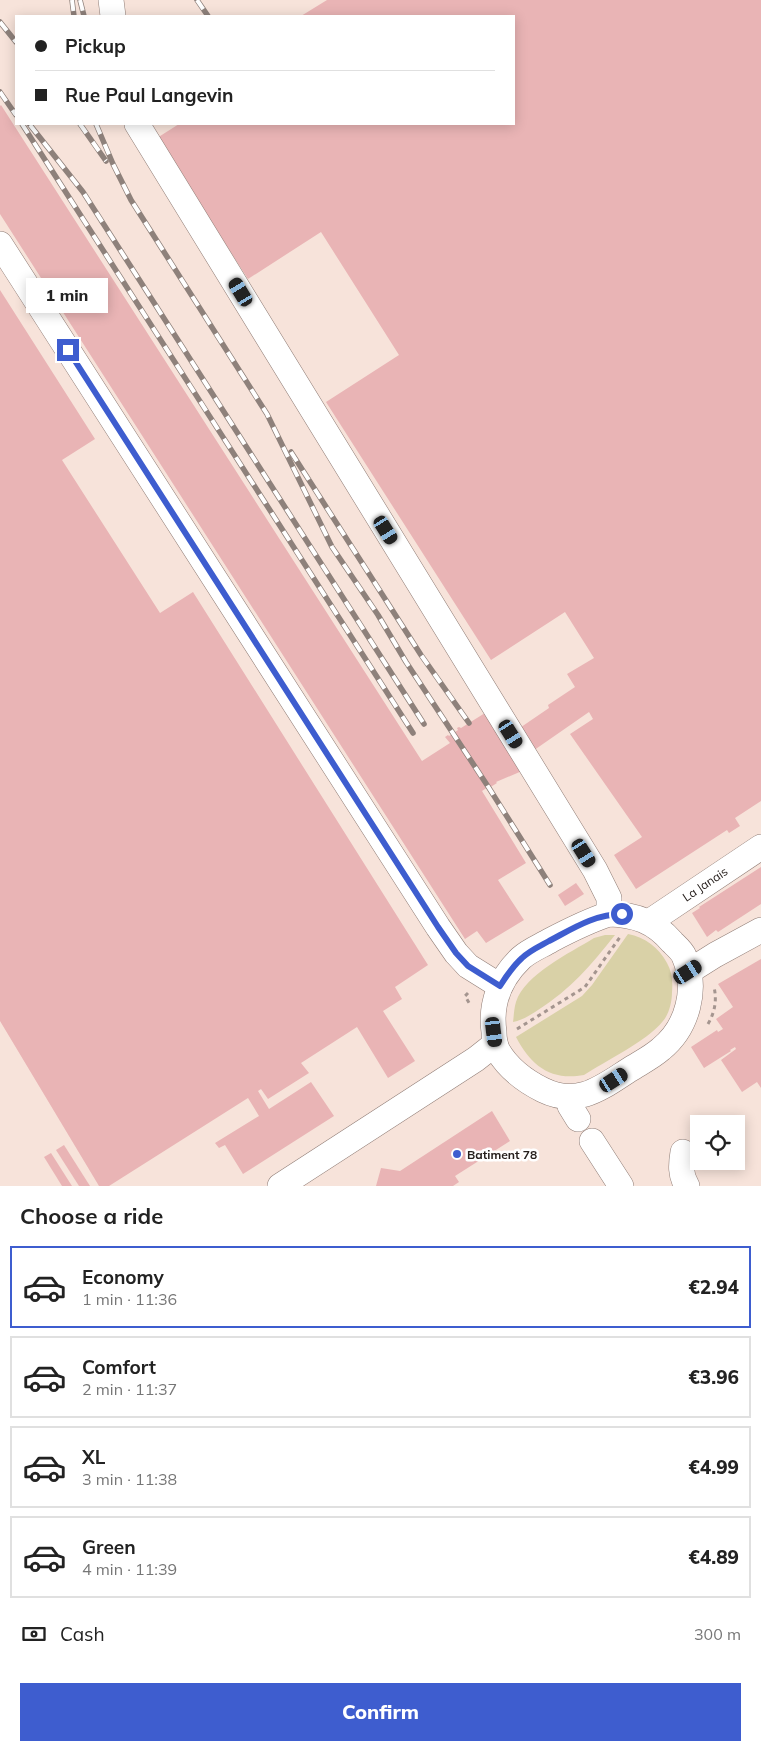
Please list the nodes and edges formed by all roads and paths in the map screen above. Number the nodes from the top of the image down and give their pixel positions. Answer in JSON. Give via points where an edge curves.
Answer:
{"nodes":[{"id":1,"x":111,"y":0,"type":"edge"},
{"id":2,"x":113,"y":15,"type":"edge"},
{"id":3,"x":138,"y":125,"type":"edge"},
{"id":4,"x":0,"y":244,"type":"edge"},
{"id":5,"x":761,"y":847,"type":"edge"},
{"id":6,"x":630,"y":917,"type":"junction"},
{"id":7,"x":761,"y":930,"type":"edge"},
{"id":8,"x":688,"y":972,"type":"junction"},
{"id":9,"x":500,"y":986,"type":"junction"},
{"id":10,"x":497,"y":1048,"type":"junction"},
{"id":11,"x":568,"y":1097,"type":"junction"},
{"id":12,"x":578,"y":1119,"type":"dead end"},
{"id":13,"x":592,"y":1141,"type":"dead end"},
{"id":14,"x":683,"y":1152,"type":"dead end"},
{"id":15,"x":280,"y":1186,"type":"edge"},
{"id":16,"x":620,"y":1186,"type":"edge"},
{"id":17,"x":687,"y":1186,"type":"edge"}],
"edges":[{"from":1,"to":2,"type":"lane"},
{"from":3,"to":6,"type":"lane","via":[[595,870],[609,898]]},
{"from":4,"to":9,"type":"lane","via":[[438,927],[468,966]]},
{"from":5,"to":6,"type":"lane","name":"La Janais"},
{"from":6,"to":8,"type":"lane","via":[[663,931],[684,955]]},
{"from":6,"to":9,"type":"lane","name":"La Janais","via":[[586,921],[528,953],[511,969]]},
{"from":6,"to":10,"type":"path","via":[[624,932],[585,986],[517,1029]]},
{"from":7,"to":8,"type":"lane"},
{"from":8,"to":11,"type":"lane","via":[[691,989],[688,1008],[675,1034],[661,1049],[598,1090]]},
{"from":9,"to":10,"type":"lane","via":[[492,1019]]},
{"from":10,"to":11,"type":"lane","via":[[530,1084],[553,1095]]},
{"from":10,"to":15,"type":"lane"},
{"from":11,"to":12,"type":"lane"},
{"from":13,"to":16,"type":"lane"},
{"from":14,"to":17,"type":"lane","via":[[680,1166]]}]}
